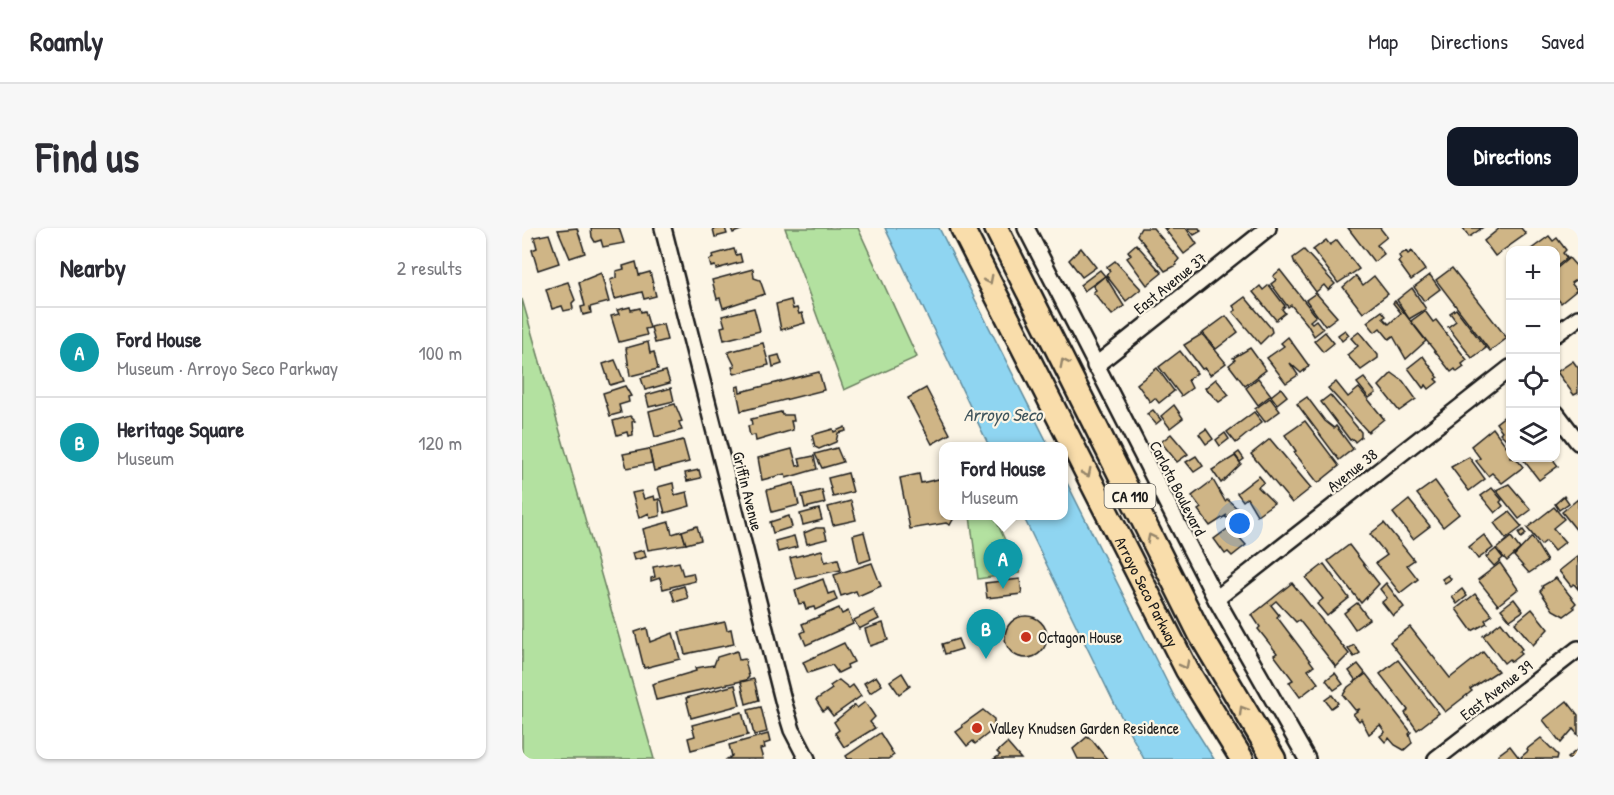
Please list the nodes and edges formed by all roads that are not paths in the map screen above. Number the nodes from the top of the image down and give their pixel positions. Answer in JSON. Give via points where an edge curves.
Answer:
{"nodes":[{"id":1,"x":663,"y":228,"type":"edge"},
{"id":2,"x":962,"y":228,"type":"edge"},
{"id":3,"x":996,"y":228,"type":"edge"},
{"id":4,"x":1026,"y":228,"type":"edge"},
{"id":5,"x":1268,"y":228,"type":"edge"},
{"id":6,"x":1578,"y":318,"type":"edge"},
{"id":7,"x":1560,"y":331,"type":"edge"},
{"id":8,"x":1095,"y":366,"type":"junction"},
{"id":9,"x":1506,"y":371,"type":"edge"},
{"id":10,"x":1560,"y":418,"type":"edge"},
{"id":11,"x":1578,"y":442,"type":"edge"},
{"id":12,"x":1216,"y":600,"type":"junction"},
{"id":13,"x":1578,"y":649,"type":"edge"},
{"id":14,"x":807,"y":759,"type":"edge"},
{"id":15,"x":1242,"y":759,"type":"edge"},
{"id":16,"x":1274,"y":759,"type":"edge"},
{"id":17,"x":1307,"y":759,"type":"edge"},
{"id":18,"x":1436,"y":759,"type":"edge"}],
"edges":[{"from":1,"to":14,"type":"street","name":"Griffin Avenue","via":[[784,704]]},
{"from":2,"to":15,"type":"highway","name":"Arroyo Seco Parkway","number":"CA 110","one_way":true,"via":[[1187,670]]},
{"from":16,"to":3,"type":"highway","name":"Arroyo Seco Parkway","number":"CA 110","one_way":true,"via":[[1201,636]]},
{"from":4,"to":8,"type":"street","name":"Carlota Boulevard"},
{"from":5,"to":8,"type":"street","name":"East Avenue 37"},
{"from":6,"to":7,"type":"street"},
{"from":8,"to":12,"type":"street","name":"Carlota Boulevard"},
{"from":9,"to":12,"type":"street","name":"Avenue 38"},
{"from":10,"to":11,"type":"street"},
{"from":12,"to":17,"type":"street","name":"Carlota Boulevard"},
{"from":13,"to":18,"type":"street","name":"East Avenue 39"}]}
